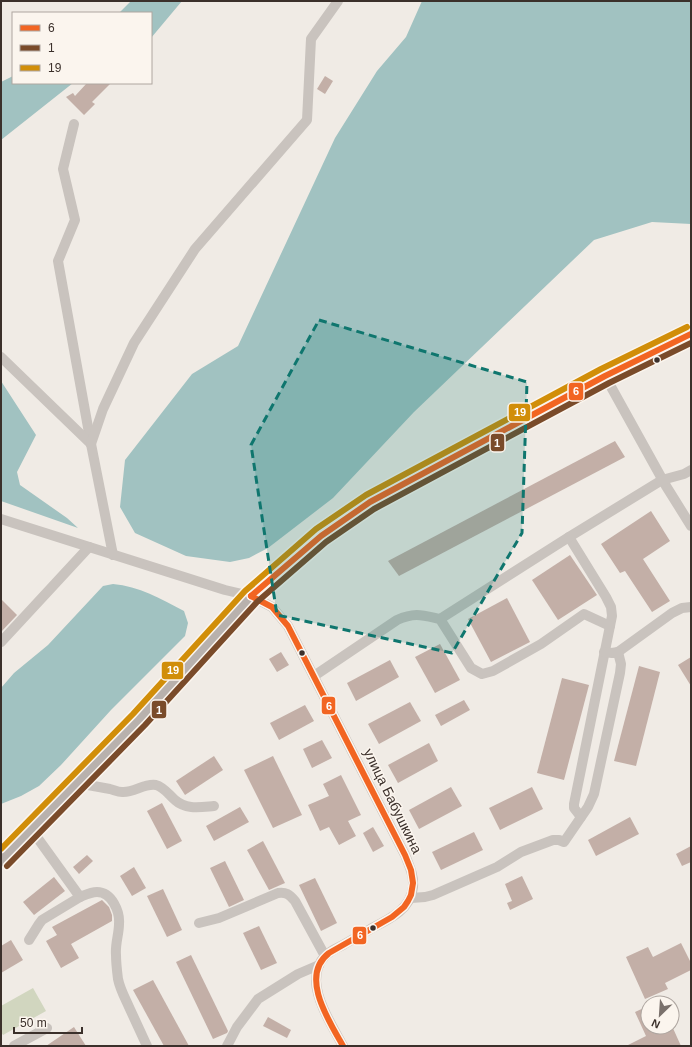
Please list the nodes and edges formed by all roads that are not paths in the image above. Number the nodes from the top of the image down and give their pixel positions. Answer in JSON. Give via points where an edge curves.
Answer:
{"nodes":[{"id":1,"x":338,"y":1,"type":"edge"},
{"id":2,"x":74,"y":124,"type":"dead end"},
{"id":3,"x":691,"y":334,"type":"edge"},
{"id":4,"x":1,"y":357,"type":"edge"},
{"id":5,"x":605,"y":376,"type":"junction"},
{"id":6,"x":91,"y":444,"type":"junction"},
{"id":7,"x":691,"y":470,"type":"edge"},
{"id":8,"x":662,"y":480,"type":"junction"},
{"id":9,"x":1,"y":519,"type":"edge"},
{"id":10,"x":691,"y":526,"type":"edge"},
{"id":11,"x":569,"y":537,"type":"junction"},
{"id":12,"x":89,"y":547,"type":"junction"},
{"id":13,"x":113,"y":555,"type":"junction"},
{"id":14,"x":251,"y":596,"type":"junction"},
{"id":15,"x":691,"y":607,"type":"edge"},
{"id":16,"x":440,"y":619,"type":"junction"},
{"id":17,"x":610,"y":626,"type":"junction"},
{"id":18,"x":1,"y":642,"type":"edge"},
{"id":19,"x":604,"y":652,"type":"junction"},
{"id":20,"x":618,"y":652,"type":"junction"},
{"id":21,"x":314,"y":676,"type":"junction"},
{"id":22,"x":77,"y":783,"type":"junction"},
{"id":23,"x":214,"y":806,"type":"dead end"},
{"id":24,"x":581,"y":817,"type":"junction"},
{"id":25,"x":31,"y":829,"type":"junction"},
{"id":26,"x":1,"y":860,"type":"edge"},
{"id":27,"x":80,"y":897,"type":"junction"},
{"id":28,"x":411,"y":898,"type":"junction"},
{"id":29,"x":199,"y":923,"type":"dead end"},
{"id":30,"x":29,"y":940,"type":"dead end"},
{"id":31,"x":325,"y":956,"type":"junction"},
{"id":32,"x":319,"y":965,"type":"junction"},
{"id":33,"x":47,"y":1028,"type":"dead end"},
{"id":34,"x":14,"y":1046,"type":"edge"},
{"id":35,"x":147,"y":1046,"type":"edge"},
{"id":36,"x":226,"y":1046,"type":"edge"},
{"id":37,"x":343,"y":1046,"type":"edge"}],
"edges":[{"from":1,"to":6,"type":"street","via":[[311,39],[308,120],[195,250],[134,343],[103,409]]},
{"from":2,"to":6,"type":"street","via":[[63,169],[75,220],[58,261]]},
{"from":3,"to":5,"type":"main road"},
{"from":4,"to":6,"type":"street"},
{"from":5,"to":8,"type":"street"},
{"from":5,"to":14,"type":"main road","via":[[370,502],[321,536]]},
{"from":6,"to":13,"type":"street"},
{"from":7,"to":8,"type":"street"},
{"from":8,"to":10,"type":"street"},
{"from":8,"to":11,"type":"street"},
{"from":9,"to":12,"type":"street","name":"улица Бабушкина"},
{"from":11,"to":16,"type":"street"},
{"from":11,"to":17,"type":"street","via":[[611,607]]},
{"from":12,"to":13,"type":"street","name":"улица Бабушкина"},
{"from":12,"to":18,"type":"street"},
{"from":13,"to":14,"type":"street","name":"улица Бабушкина"},
{"from":14,"to":21,"type":"street","name":"улица Бабушкина","via":[[272,606],[278,613],[288,626]]},
{"from":14,"to":22,"type":"main road"},
{"from":15,"to":20,"type":"street","via":[[672,613]]},
{"from":16,"to":17,"type":"street","via":[[471,668],[482,674],[493,671],[541,644],[584,614]]},
{"from":16,"to":21,"type":"street","via":[[414,614],[397,620]]},
{"from":17,"to":19,"type":"street"},
{"from":19,"to":20,"type":"street"},
{"from":19,"to":24,"type":"street","via":[[574,804]]},
{"from":20,"to":24,"type":"street","via":[[620,673],[596,786]]},
{"from":21,"to":28,"type":"street","name":"улица Бабушкина","via":[[405,855],[413,878]]},
{"from":22,"to":23,"type":"street","via":[[123,792],[154,785],[184,805]]},
{"from":22,"to":25,"type":"main road"},
{"from":24,"to":28,"type":"street","via":[[564,842],[553,840],[521,852],[497,867],[433,895]]},
{"from":25,"to":26,"type":"main road"},
{"from":25,"to":27,"type":"street"},
{"from":27,"to":30,"type":"street","via":[[42,920]]},
{"from":27,"to":35,"type":"street","via":[[98,892],[104,894],[110,898],[117,910],[118,979]]},
{"from":28,"to":31,"type":"street","via":[[393,917]]},
{"from":29,"to":31,"type":"street","via":[[219,918],[278,893],[287,893],[295,901]]},
{"from":31,"to":32,"type":"street"},
{"from":32,"to":36,"type":"street","via":[[298,974],[258,999]]},
{"from":32,"to":37,"type":"street","via":[[316,982],[318,991]]},
{"from":33,"to":34,"type":"street"}]}
